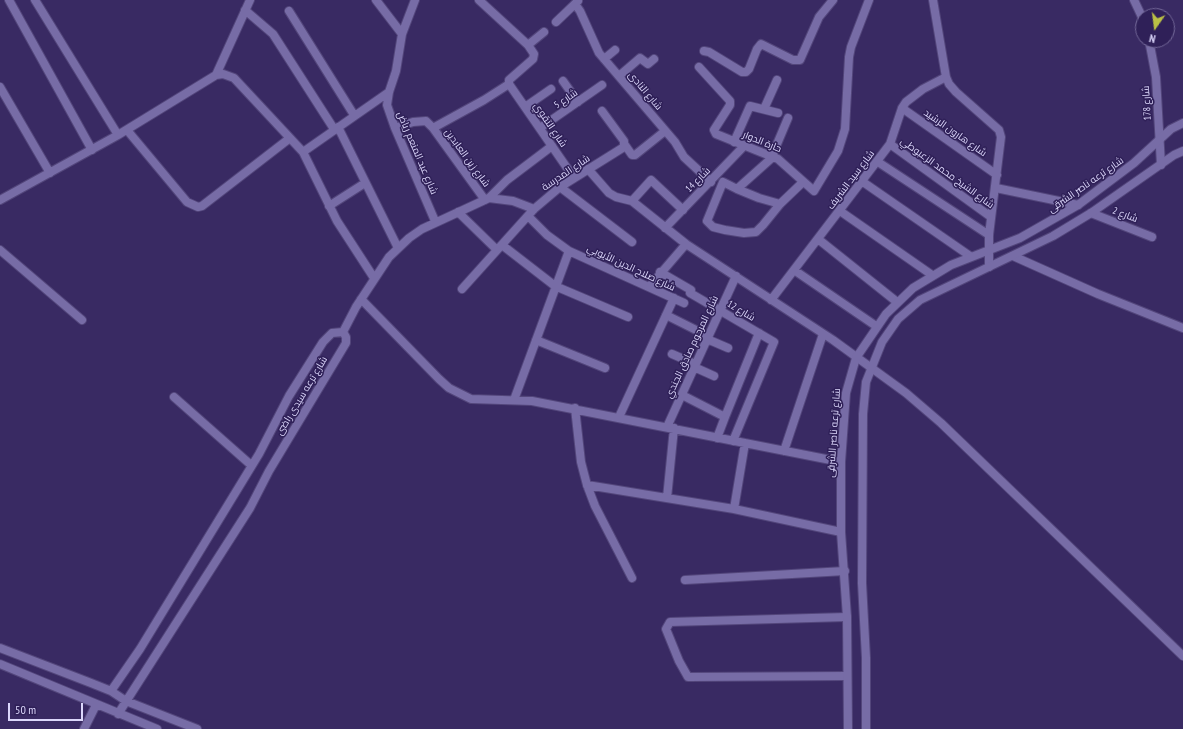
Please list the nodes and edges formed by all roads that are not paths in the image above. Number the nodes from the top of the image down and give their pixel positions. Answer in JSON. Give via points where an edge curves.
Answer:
{"nodes":[{"id":1,"x":9,"y":0,"type":"edge"},
{"id":2,"x":35,"y":0,"type":"edge"},
{"id":3,"x":250,"y":0,"type":"edge"},
{"id":4,"x":376,"y":0,"type":"edge"},
{"id":5,"x":415,"y":0,"type":"edge"},
{"id":6,"x":479,"y":0,"type":"edge"},
{"id":7,"x":833,"y":0,"type":"edge"},
{"id":8,"x":869,"y":0,"type":"edge"},
{"id":9,"x":933,"y":0,"type":"edge"},
{"id":10,"x":577,"y":2,"type":"edge"},
{"id":11,"x":245,"y":10,"type":"junction"},
{"id":12,"x":289,"y":11,"type":"dead end"},
{"id":13,"x":556,"y":22,"type":"dead end"},
{"id":14,"x":544,"y":32,"type":"dead end"},
{"id":15,"x":402,"y":34,"type":"junction"},
{"id":16,"x":528,"y":45,"type":"junction"},
{"id":17,"x":1151,"y":48,"type":"edge"},
{"id":18,"x":615,"y":50,"type":"dead end"},
{"id":19,"x":704,"y":51,"type":"dead end"},
{"id":20,"x":654,"y":58,"type":"dead end"},
{"id":21,"x":604,"y":59,"type":"junction"},
{"id":22,"x":699,"y":67,"type":"dead end"},
{"id":23,"x":216,"y":75,"type":"junction"},
{"id":24,"x":619,"y":76,"type":"junction"},
{"id":25,"x":946,"y":77,"type":"junction"},
{"id":26,"x":777,"y":80,"type":"dead end"},
{"id":27,"x":563,"y":81,"type":"dead end"},
{"id":28,"x":509,"y":84,"type":"junction"},
{"id":29,"x":602,"y":85,"type":"dead end"},
{"id":30,"x":0,"y":87,"type":"edge"},
{"id":31,"x":551,"y":89,"type":"dead end"},
{"id":32,"x":389,"y":92,"type":"junction"},
{"id":33,"x":578,"y":102,"type":"junction"},
{"id":34,"x":525,"y":107,"type":"junction"},
{"id":35,"x":902,"y":108,"type":"junction"},
{"id":36,"x":764,"y":109,"type":"junction"},
{"id":37,"x":602,"y":112,"type":"dead end"},
{"id":38,"x":778,"y":113,"type":"dead end"},
{"id":39,"x":354,"y":115,"type":"junction"},
{"id":40,"x":788,"y":118,"type":"dead end"},
{"id":41,"x":1183,"y":123,"type":"edge"},
{"id":42,"x":336,"y":128,"type":"junction"},
{"id":43,"x":395,"y":128,"type":"junction"},
{"id":44,"x":433,"y":128,"type":"junction"},
{"id":45,"x":540,"y":128,"type":"junction"},
{"id":46,"x":127,"y":130,"type":"junction"},
{"id":47,"x":665,"y":131,"type":"junction"},
{"id":48,"x":118,"y":135,"type":"junction"},
{"id":49,"x":290,"y":138,"type":"junction"},
{"id":50,"x":1160,"y":139,"type":"junction"},
{"id":51,"x":734,"y":142,"type":"junction"},
{"id":52,"x":890,"y":144,"type":"junction"},
{"id":53,"x":552,"y":146,"type":"junction"},
{"id":54,"x":624,"y":146,"type":"junction"},
{"id":55,"x":744,"y":146,"type":"junction"},
{"id":56,"x":92,"y":150,"type":"junction"},
{"id":57,"x":1183,"y":151,"type":"edge"},
{"id":58,"x":303,"y":152,"type":"junction"},
{"id":59,"x":773,"y":156,"type":"junction"},
{"id":60,"x":878,"y":162,"type":"junction"},
{"id":61,"x":1161,"y":164,"type":"junction"},
{"id":62,"x":588,"y":170,"type":"junction"},
{"id":63,"x":50,"y":173,"type":"junction"},
{"id":64,"x":997,"y":176,"type":"junction"},
{"id":65,"x":574,"y":178,"type":"junction"},
{"id":66,"x":712,"y":182,"type":"junction"},
{"id":67,"x":803,"y":182,"type":"junction"},
{"id":68,"x":863,"y":182,"type":"junction"},
{"id":69,"x":366,"y":183,"type":"junction"},
{"id":70,"x":560,"y":187,"type":"junction"},
{"id":71,"x":996,"y":188,"type":"junction"},
{"id":72,"x":737,"y":189,"type":"junction"},
{"id":73,"x":487,"y":199,"type":"junction"},
{"id":74,"x":0,"y":200,"type":"edge"},
{"id":75,"x":632,"y":201,"type":"junction"},
{"id":76,"x":780,"y":204,"type":"junction"},
{"id":77,"x":1078,"y":205,"type":"junction"},
{"id":78,"x":329,"y":206,"type":"junction"},
{"id":79,"x":534,"y":209,"type":"junction"},
{"id":80,"x":683,"y":210,"type":"junction"},
{"id":81,"x":840,"y":211,"type":"junction"},
{"id":82,"x":458,"y":212,"type":"junction"},
{"id":83,"x":1091,"y":213,"type":"junction"},
{"id":84,"x":528,"y":216,"type":"junction"},
{"id":85,"x":991,"y":217,"type":"junction"},
{"id":86,"x":435,"y":221,"type":"junction"},
{"id":87,"x":665,"y":228,"type":"junction"},
{"id":88,"x":989,"y":236,"type":"junction"},
{"id":89,"x":1152,"y":237,"type":"dead end"},
{"id":90,"x":818,"y":239,"type":"junction"},
{"id":91,"x":632,"y":242,"type":"dead end"},
{"id":92,"x":686,"y":244,"type":"junction"},
{"id":93,"x":499,"y":247,"type":"junction"},
{"id":94,"x":398,"y":248,"type":"junction"},
{"id":95,"x":0,"y":250,"type":"edge"},
{"id":96,"x":989,"y":250,"type":"junction"},
{"id":97,"x":569,"y":251,"type":"junction"},
{"id":98,"x":970,"y":256,"type":"junction"},
{"id":99,"x":1013,"y":256,"type":"junction"},
{"id":100,"x":989,"y":267,"type":"junction"},
{"id":101,"x":794,"y":270,"type":"junction"},
{"id":102,"x":660,"y":272,"type":"junction"},
{"id":103,"x":932,"y":275,"type":"junction"},
{"id":104,"x":736,"y":276,"type":"junction"},
{"id":105,"x":374,"y":278,"type":"junction"},
{"id":106,"x":556,"y":286,"type":"junction"},
{"id":107,"x":649,"y":287,"type":"junction"},
{"id":108,"x":462,"y":289,"type":"dead end"},
{"id":109,"x":674,"y":298,"type":"junction"},
{"id":110,"x":361,"y":299,"type":"junction"},
{"id":111,"x":771,"y":300,"type":"junction"},
{"id":112,"x":897,"y":302,"type":"junction"},
{"id":113,"x":684,"y":303,"type":"dead end"},
{"id":114,"x":720,"y":310,"type":"junction"},
{"id":115,"x":666,"y":316,"type":"junction"},
{"id":116,"x":628,"y":317,"type":"dead end"},
{"id":117,"x":82,"y":320,"type":"dead end"},
{"id":118,"x":876,"y":326,"type":"junction"},
{"id":119,"x":1183,"y":328,"type":"edge"},
{"id":120,"x":343,"y":332,"type":"junction"},
{"id":121,"x":759,"y":333,"type":"junction"},
{"id":122,"x":823,"y":334,"type":"junction"},
{"id":123,"x":708,"y":337,"type":"junction"},
{"id":124,"x":536,"y":340,"type":"junction"},
{"id":125,"x":728,"y":348,"type":"dead end"},
{"id":126,"x":672,"y":354,"type":"dead end"},
{"id":127,"x":856,"y":358,"type":"junction"},
{"id":128,"x":695,"y":365,"type":"junction"},
{"id":129,"x":605,"y":368,"type":"dead end"},
{"id":130,"x":871,"y":368,"type":"junction"},
{"id":131,"x":714,"y":376,"type":"dead end"},
{"id":132,"x":682,"y":394,"type":"junction"},
{"id":133,"x":174,"y":397,"type":"dead end"},
{"id":134,"x":514,"y":400,"type":"junction"},
{"id":135,"x":575,"y":408,"type":"junction"},
{"id":136,"x":619,"y":417,"type":"junction"},
{"id":137,"x":725,"y":418,"type":"junction"},
{"id":138,"x":670,"y":428,"type":"junction"},
{"id":139,"x":718,"y":438,"type":"junction"},
{"id":140,"x":733,"y":441,"type":"junction"},
{"id":141,"x":745,"y":443,"type":"junction"},
{"id":142,"x":784,"y":451,"type":"junction"},
{"id":143,"x":841,"y":462,"type":"junction"},
{"id":144,"x":252,"y":465,"type":"junction"},
{"id":145,"x":587,"y":485,"type":"junction"},
{"id":146,"x":667,"y":498,"type":"junction"},
{"id":147,"x":734,"y":509,"type":"junction"},
{"id":148,"x":841,"y":532,"type":"junction"},
{"id":149,"x":845,"y":571,"type":"junction"},
{"id":150,"x":632,"y":578,"type":"dead end"},
{"id":151,"x":685,"y":580,"type":"dead end"},
{"id":152,"x":847,"y":617,"type":"junction"},
{"id":153,"x":0,"y":648,"type":"edge"},
{"id":154,"x":1183,"y":656,"type":"edge"},
{"id":155,"x":0,"y":664,"type":"edge"},
{"id":156,"x":847,"y":676,"type":"junction"},
{"id":157,"x":111,"y":691,"type":"junction"},
{"id":158,"x":126,"y":701,"type":"junction"},
{"id":159,"x":96,"y":705,"type":"junction"},
{"id":160,"x":118,"y":714,"type":"junction"},
{"id":161,"x":84,"y":729,"type":"edge"},
{"id":162,"x":157,"y":729,"type":"edge"},
{"id":163,"x":197,"y":729,"type":"edge"},
{"id":164,"x":848,"y":729,"type":"edge"},
{"id":165,"x":866,"y":729,"type":"edge"}],
"edges":[{"from":1,"to":56,"type":"street"},
{"from":2,"to":48,"type":"street"},
{"from":3,"to":11,"type":"street"},
{"from":4,"to":15,"type":"street"},
{"from":5,"to":15,"type":"street","name":"شارع عبد المنعم رياض"},
{"from":6,"to":16,"type":"street"},
{"from":7,"to":19,"type":"street","via":[[819,17],[800,60],[793,60],[761,44],[756,49],[749,69],[742,72]]},
{"from":8,"to":67,"type":"street","name":"حارة الدوار","via":[[851,47],[845,129],[838,151],[814,191]]},
{"from":9,"to":25,"type":"street"},
{"from":10,"to":13,"type":"street"},
{"from":10,"to":21,"type":"street","name":"شارع النادى","via":[[596,48]]},
{"from":11,"to":23,"type":"street"},
{"from":11,"to":42,"type":"street","via":[[273,34]]},
{"from":12,"to":39,"type":"street"},
{"from":14,"to":16,"type":"street"},
{"from":15,"to":32,"type":"street","name":"شارع عبد المنعم رياض","via":[[396,71]]},
{"from":16,"to":28,"type":"street","via":[[534,57]]},
{"from":17,"to":50,"type":"street","name":"شارع 178","via":[[1156,77]]},
{"from":18,"to":21,"type":"street"},
{"from":20,"to":24,"type":"street","via":[[648,64],[640,58]]},
{"from":21,"to":24,"type":"street","name":"شارع النادى"},
{"from":22,"to":51,"type":"street","name":"حارة الدوار","via":[[730,101],[714,130],[716,134]]},
{"from":23,"to":46,"type":"street"},
{"from":23,"to":49,"type":"street","via":[[223,74],[234,78]]},
{"from":24,"to":47,"type":"street","name":"شارع النادى"},
{"from":25,"to":35,"type":"street","name":"شارع سيد الشريف","via":[[912,96]]},
{"from":25,"to":64,"type":"street","via":[[956,92],[999,130],[1001,137]]},
{"from":26,"to":36,"type":"street"},
{"from":27,"to":33,"type":"street"},
{"from":28,"to":34,"type":"street","name":"شارع التقوي"},
{"from":28,"to":44,"type":"street"},
{"from":29,"to":33,"type":"street","name":"شارع 5"},
{"from":30,"to":63,"type":"street"},
{"from":31,"to":34,"type":"street"},
{"from":32,"to":39,"type":"street"},
{"from":32,"to":43,"type":"street","name":"شارع عبد المنعم رياض","via":[[388,105]]},
{"from":33,"to":45,"type":"street","name":"شارع 5"},
{"from":34,"to":45,"type":"street","name":"شارع التقوي"},
{"from":35,"to":52,"type":"street","name":"شارع سيد الشريف"},
{"from":35,"to":64,"type":"street","name":"شارع هارون الرشيد"},
{"from":36,"to":38,"type":"street"},
{"from":36,"to":51,"type":"street","via":[[750,106]]},
{"from":37,"to":54,"type":"street","via":[[624,141]]},
{"from":39,"to":42,"type":"street"},
{"from":40,"to":59,"type":"street"},
{"from":41,"to":50,"type":"street","name":"شارع ترعه ناصر الشرقى","via":[[1171,128]]},
{"from":42,"to":58,"type":"street"},
{"from":42,"to":69,"type":"street"},
{"from":43,"to":44,"type":"street","via":[[426,121]]},
{"from":43,"to":86,"type":"street","name":"شارع عبد المنعم رياض"},
{"from":44,"to":73,"type":"street","name":"شارع زين العابدين"},
{"from":45,"to":53,"type":"street","name":"شارع التقوي"},
{"from":46,"to":48,"type":"street"},
{"from":46,"to":49,"type":"street","via":[[187,202],[198,206],[202,206]]},
{"from":47,"to":54,"type":"street","via":[[635,155]]},
{"from":47,"to":66,"type":"street","name":"شارع النادى","via":[[684,158]]},
{"from":48,"to":56,"type":"street"},
{"from":49,"to":58,"type":"street"},
{"from":50,"to":61,"type":"street","name":"شارع 178"},
{"from":50,"to":77,"type":"street","name":"شارع ترعه ناصر الشرقى","via":[[1118,176]]},
{"from":51,"to":55,"type":"street","name":"حارة الدوار"},
{"from":52,"to":60,"type":"street","name":"شارع سيد الشريف"},
{"from":52,"to":85,"type":"street","name":"شارع الشيخ محمد الزعبوطي"},
{"from":53,"to":65,"type":"street","name":"شارع التقوي"},
{"from":53,"to":73,"type":"street","name":"شارع ترعه سيدى راضى","via":[[507,180]]},
{"from":54,"to":62,"type":"street","name":"شارع المدرسة"},
{"from":55,"to":59,"type":"street","name":"حارة الدوار"},
{"from":55,"to":66,"type":"street","name":"شارع 14"},
{"from":56,"to":63,"type":"street"},
{"from":57,"to":61,"type":"street"},
{"from":58,"to":78,"type":"street"},
{"from":59,"to":67,"type":"street","name":"حارة الدوار","via":[[782,161]]},
{"from":59,"to":72,"type":"street"},
{"from":60,"to":68,"type":"street","name":"شارع سيد الشريف"},
{"from":60,"to":88,"type":"street"},
{"from":61,"to":83,"type":"street"},
{"from":62,"to":65,"type":"street","name":"شارع المدرسة"},
{"from":62,"to":75,"type":"street","via":[[609,193]]},
{"from":63,"to":74,"type":"street"},
{"from":64,"to":71,"type":"street"},
{"from":65,"to":70,"type":"street","name":"شارع المدرسة"},
{"from":66,"to":80,"type":"street","name":"شارع 14"},
{"from":67,"to":76,"type":"street"},
{"from":68,"to":81,"type":"street","name":"شارع سيد الشريف"},
{"from":68,"to":98,"type":"street"},
{"from":69,"to":78,"type":"street"},
{"from":69,"to":94,"type":"street"},
{"from":70,"to":79,"type":"street","name":"شارع المدرسة"},
{"from":70,"to":91,"type":"street"},
{"from":71,"to":77,"type":"street"},
{"from":71,"to":85,"type":"street"},
{"from":72,"to":76,"type":"street"},
{"from":72,"to":76,"type":"street","via":[[723,182],[707,221],[710,225],[735,232],[756,232]]},
{"from":73,"to":79,"type":"street","via":[[513,201]]},
{"from":73,"to":82,"type":"street","name":"شارع ترعه سيدى راضى"},
{"from":75,"to":80,"type":"street","via":[[651,180]]},
{"from":75,"to":87,"type":"street"},
{"from":77,"to":96,"type":"street","name":"شارع ترعه ناصر الشرقى","via":[[1020,238]]},
{"from":78,"to":105,"type":"street"},
{"from":79,"to":84,"type":"street","name":"شارع المدرسة"},
{"from":80,"to":87,"type":"street","name":"شارع 14"},
{"from":81,"to":90,"type":"street","name":"شارع سيد الشريف"},
{"from":81,"to":103,"type":"street"},
{"from":82,"to":86,"type":"street","name":"شارع ترعه سيدى راضى"},
{"from":82,"to":93,"type":"street"},
{"from":83,"to":89,"type":"street","name":"شارع 2"},
{"from":83,"to":99,"type":"street"},
{"from":84,"to":93,"type":"street","name":"شارع المدرسة"},
{"from":84,"to":97,"type":"street","name":"شارع صلاح الدين الأيوبي","via":[[546,236]]},
{"from":85,"to":88,"type":"street"},
{"from":86,"to":94,"type":"street","name":"شارع ترعه سيدى راضى"},
{"from":87,"to":92,"type":"street"},
{"from":88,"to":96,"type":"street"},
{"from":90,"to":101,"type":"street","name":"شارع سيد الشريف"},
{"from":90,"to":112,"type":"street"},
{"from":92,"to":102,"type":"street"},
{"from":92,"to":104,"type":"street"},
{"from":93,"to":106,"type":"street"},
{"from":93,"to":108,"type":"street","name":"شارع المدرسة"},
{"from":94,"to":105,"type":"street","name":"شارع ترعه سيدى راضى"},
{"from":95,"to":117,"type":"street"},
{"from":96,"to":98,"type":"street","name":"شارع ترعه ناصر الشرقى"},
{"from":96,"to":100,"type":"street"},
{"from":97,"to":106,"type":"street"},
{"from":97,"to":107,"type":"street","name":"شارع صلاح الدين الأيوبي"},
{"from":98,"to":103,"type":"street","name":"شارع ترعه ناصر الشرقى"},
{"from":99,"to":100,"type":"street"},
{"from":99,"to":119,"type":"street"},
{"from":100,"to":130,"type":"street","via":[[920,300],[889,330]]},
{"from":101,"to":111,"type":"street","name":"شارع سيد الشريف"},
{"from":101,"to":118,"type":"street"},
{"from":102,"to":107,"type":"street"},
{"from":102,"to":114,"type":"street","name":"شارع 12"},
{"from":103,"to":112,"type":"street","name":"شارع ترعه ناصر الشرقى"},
{"from":104,"to":111,"type":"street"},
{"from":104,"to":114,"type":"street","name":"شارع المرحوم صادق الجندي"},
{"from":105,"to":110,"type":"street","name":"شارع ترعه سيدى راضى"},
{"from":106,"to":116,"type":"street"},
{"from":106,"to":124,"type":"street"},
{"from":107,"to":109,"type":"street","name":"شارع صلاح الدين الأيوبي"},
{"from":109,"to":113,"type":"street","name":"شارع صلاح الدين الأيوبي"},
{"from":109,"to":115,"type":"street"},
{"from":110,"to":120,"type":"street","name":"شارع ترعه سيدى راضى"},
{"from":110,"to":134,"type":"street","via":[[426,367],[450,388],[471,399]]},
{"from":111,"to":122,"type":"street"},
{"from":112,"to":118,"type":"street","name":"شارع ترعه ناصر الشرقى"},
{"from":114,"to":121,"type":"street","name":"شارع 12"},
{"from":114,"to":123,"type":"street","name":"شارع المرحوم صادق الجندي"},
{"from":115,"to":123,"type":"street"},
{"from":115,"to":136,"type":"street"},
{"from":118,"to":127,"type":"street","name":"شارع ترعه ناصر الشرقى"},
{"from":120,"to":144,"type":"street","via":[[332,333],[323,342],[289,396]]},
{"from":120,"to":158,"type":"street","name":"شارع ترعه سيدى راضى","via":[[346,343],[250,508]]},
{"from":121,"to":137,"type":"street"},
{"from":121,"to":140,"type":"street","name":"شارع 12","via":[[774,342]]},
{"from":122,"to":127,"type":"street"},
{"from":122,"to":142,"type":"street"},
{"from":123,"to":125,"type":"street"},
{"from":123,"to":128,"type":"street","name":"شارع المرحوم صادق الجندي"},
{"from":124,"to":129,"type":"street"},
{"from":124,"to":134,"type":"street"},
{"from":126,"to":128,"type":"street"},
{"from":127,"to":130,"type":"street"},
{"from":127,"to":143,"type":"street","name":"شارع ترعه ناصر الشرقى","via":[[846,393]]},
{"from":128,"to":131,"type":"street"},
{"from":128,"to":132,"type":"street","name":"شارع المرحوم صادق الجندي"},
{"from":130,"to":154,"type":"street","via":[[941,423]]},
{"from":130,"to":165,"type":"street","via":[[866,382],[863,414],[862,583]]},
{"from":132,"to":137,"type":"street"},
{"from":132,"to":138,"type":"street","name":"شارع المرحوم صادق الجندي"},
{"from":133,"to":144,"type":"street"},
{"from":134,"to":135,"type":"street"},
{"from":135,"to":136,"type":"street"},
{"from":135,"to":145,"type":"street","via":[[581,462]]},
{"from":136,"to":138,"type":"street"},
{"from":137,"to":139,"type":"street"},
{"from":138,"to":139,"type":"street"},
{"from":138,"to":146,"type":"street","name":"شارع المرحوم صادق الجندي"},
{"from":139,"to":140,"type":"street"},
{"from":140,"to":141,"type":"street"},
{"from":141,"to":142,"type":"street"},
{"from":141,"to":147,"type":"street"},
{"from":142,"to":143,"type":"street"},
{"from":143,"to":148,"type":"street","name":"شارع ترعه ناصر الشرقى"},
{"from":144,"to":157,"type":"street","via":[[140,649]]},
{"from":145,"to":146,"type":"street"},
{"from":145,"to":150,"type":"street"},
{"from":146,"to":147,"type":"street"},
{"from":147,"to":148,"type":"street"},
{"from":148,"to":149,"type":"street","name":"شارع ترعه ناصر الشرقى"},
{"from":149,"to":151,"type":"street"},
{"from":149,"to":152,"type":"street","name":"شارع ترعه ناصر الشرقى"},
{"from":152,"to":156,"type":"street","name":"شارع ترعه ناصر الشرقى"},
{"from":152,"to":156,"type":"street","via":[[670,622],[666,629],[688,677]]},
{"from":153,"to":157,"type":"street"},
{"from":155,"to":159,"type":"street"},
{"from":156,"to":164,"type":"street","name":"شارع ترعه ناصر الشرقى"},
{"from":157,"to":158,"type":"street"},
{"from":158,"to":160,"type":"street","name":"شارع ترعه سيدى راضى"},
{"from":158,"to":163,"type":"street"},
{"from":159,"to":160,"type":"street"},
{"from":159,"to":161,"type":"street"},
{"from":160,"to":162,"type":"street"}]}
